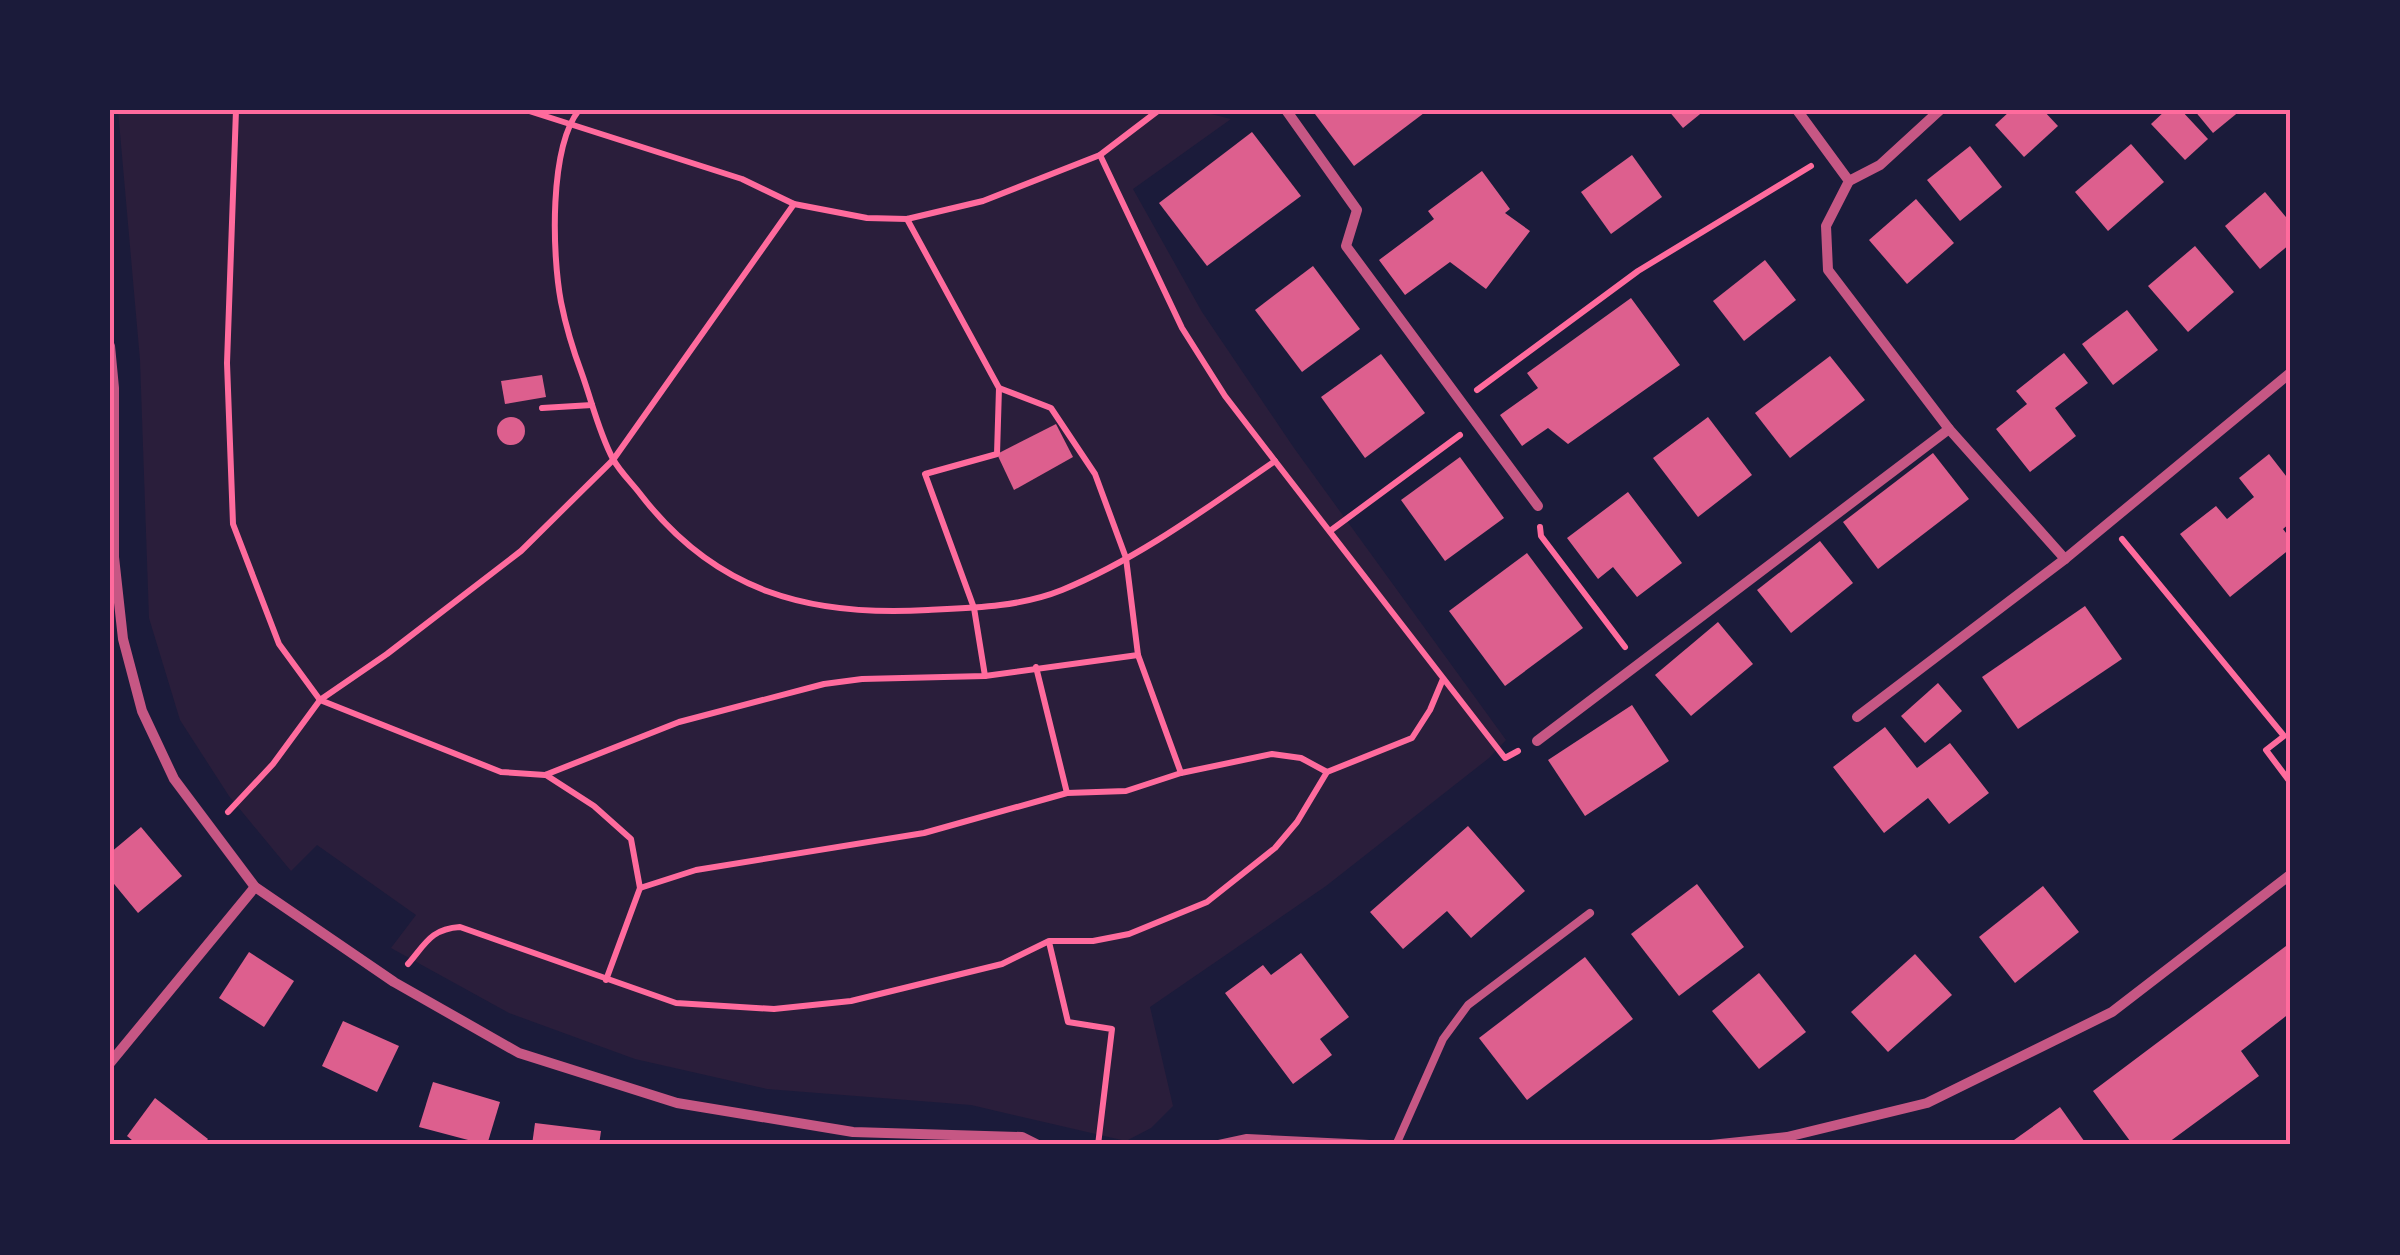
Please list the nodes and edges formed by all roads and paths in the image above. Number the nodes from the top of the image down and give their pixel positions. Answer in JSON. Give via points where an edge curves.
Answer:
{"nodes":[{"id":1,"x":236,"y":110,"type":"edge"},
{"id":2,"x":526,"y":110,"type":"edge"},
{"id":3,"x":579,"y":110,"type":"edge"},
{"id":4,"x":1159,"y":110,"type":"edge"},
{"id":5,"x":1286,"y":110,"type":"edge"},
{"id":6,"x":1797,"y":110,"type":"edge"},
{"id":7,"x":1940,"y":110,"type":"edge"},
{"id":8,"x":568,"y":123,"type":"junction"},
{"id":9,"x":1830,"y":154,"type":"junction"},
{"id":10,"x":1100,"y":155,"type":"junction"},
{"id":11,"x":1849,"y":181,"type":"junction"},
{"id":12,"x":794,"y":204,"type":"junction"},
{"id":13,"x":908,"y":219,"type":"junction"},
{"id":14,"x":110,"y":346,"type":"edge"},
{"id":15,"x":2290,"y":373,"type":"edge"},
{"id":16,"x":999,"y":388,"type":"junction"},
{"id":17,"x":1462,"y":401,"type":"junction"},
{"id":18,"x":592,"y":405,"type":"junction"},
{"id":19,"x":542,"y":408,"type":"dead end"},
{"id":20,"x":1477,"y":422,"type":"junction"},
{"id":21,"x":1949,"y":429,"type":"junction"},
{"id":22,"x":614,"y":460,"type":"junction"},
{"id":23,"x":1275,"y":461,"type":"junction"},
{"id":24,"x":1538,"y":506,"type":"joint"},
{"id":25,"x":2109,"y":522,"type":"junction"},
{"id":26,"x":1330,"y":531,"type":"junction"},
{"id":27,"x":1126,"y":558,"type":"junction"},
{"id":28,"x":2064,"y":559,"type":"junction"},
{"id":29,"x":974,"y":608,"type":"junction"},
{"id":30,"x":1138,"y":655,"type":"junction"},
{"id":31,"x":1638,"y":664,"type":"junction"},
{"id":32,"x":1036,"y":667,"type":"junction"},
{"id":33,"x":985,"y":676,"type":"junction"},
{"id":34,"x":1443,"y":679,"type":"junction"},
{"id":35,"x":320,"y":700,"type":"junction"},
{"id":36,"x":1857,"y":717,"type":"dead end"},
{"id":37,"x":1537,"y":741,"type":"joint"},
{"id":38,"x":1327,"y":772,"type":"junction"},
{"id":39,"x":1182,"y":774,"type":"junction"},
{"id":40,"x":544,"y":775,"type":"junction"},
{"id":41,"x":2290,"y":782,"type":"edge"},
{"id":42,"x":1067,"y":793,"type":"junction"},
{"id":43,"x":210,"y":830,"type":"junction"},
{"id":44,"x":2290,"y":875,"type":"edge"},
{"id":45,"x":255,"y":887,"type":"junction"},
{"id":46,"x":640,"y":888,"type":"junction"},
{"id":47,"x":1590,"y":912,"type":"dead end"},
{"id":48,"x":1049,"y":941,"type":"junction"},
{"id":49,"x":606,"y":980,"type":"junction"},
{"id":50,"x":394,"y":982,"type":"junction"},
{"id":51,"x":110,"y":1062,"type":"edge"},
{"id":52,"x":1038,"y":1145,"type":"edge"},
{"id":53,"x":1098,"y":1145,"type":"edge"},
{"id":54,"x":1219,"y":1145,"type":"edge"},
{"id":55,"x":1369,"y":1145,"type":"edge"},
{"id":56,"x":1396,"y":1145,"type":"edge"},
{"id":57,"x":1711,"y":1145,"type":"edge"}],
"edges":[{"from":1,"to":35,"type":"path","via":[[227,363],[233,524],[279,644]]},
{"from":2,"to":8,"type":"path"},
{"from":3,"to":8,"type":"path"},
{"from":4,"to":10,"type":"path"},
{"from":5,"to":17,"type":"street","via":[[1356,210],[1346,246]]},
{"from":6,"to":9,"type":"street"},
{"from":7,"to":11,"type":"street","via":[[1880,165]]},
{"from":8,"to":12,"type":"path","via":[[742,179]]},
{"from":8,"to":18,"type":"path","via":[[556,186],[558,286]]},
{"from":9,"to":11,"type":"street"},
{"from":9,"to":17,"type":"path","via":[[1638,271]]},
{"from":10,"to":13,"type":"path","via":[[983,202]]},
{"from":10,"to":23,"type":"path","via":[[1182,328]]},
{"from":11,"to":21,"type":"street","via":[[1826,226],[1828,270]]},
{"from":12,"to":13,"type":"path"},
{"from":12,"to":22,"type":"path"},
{"from":13,"to":16,"type":"path"},
{"from":14,"to":43,"type":"street","via":[[114,557],[123,639],[142,711],[174,779]]},
{"from":15,"to":25,"type":"street"},
{"from":16,"to":27,"type":"path","via":[[1051,408],[1095,474]]},
{"from":16,"to":29,"type":"path","via":[[997,454],[925,474]]},
{"from":17,"to":20,"type":"street"},
{"from":18,"to":19,"type":"path"},
{"from":18,"to":22,"type":"path"},
{"from":20,"to":24,"type":"street"},
{"from":20,"to":26,"type":"path"},
{"from":21,"to":28,"type":"street"},
{"from":21,"to":31,"type":"street"},
{"from":22,"to":29,"type":"path","via":[[666,528],[730,578],[812,606],[889,613]]},
{"from":22,"to":35,"type":"path","via":[[521,551]]},
{"from":23,"to":26,"type":"path"},
{"from":23,"to":27,"type":"path"},
{"from":24,"to":31,"type":"path","via":[[1541,536]]},
{"from":25,"to":28,"type":"street"},
{"from":25,"to":41,"type":"path","via":[[2284,736],[2266,750]]},
{"from":26,"to":34,"type":"path"},
{"from":27,"to":29,"type":"path","via":[[1061,590]]},
{"from":27,"to":30,"type":"path"},
{"from":28,"to":36,"type":"street"},
{"from":29,"to":33,"type":"path"},
{"from":30,"to":32,"type":"path"},
{"from":30,"to":39,"type":"path"},
{"from":31,"to":37,"type":"street"},
{"from":32,"to":33,"type":"path"},
{"from":32,"to":42,"type":"path"},
{"from":33,"to":40,"type":"path","via":[[824,684],[680,722]]},
{"from":34,"to":37,"type":"path","via":[[1504,758]]},
{"from":34,"to":38,"type":"path","via":[[1412,738]]},
{"from":35,"to":40,"type":"path","via":[[501,772]]},
{"from":35,"to":43,"type":"path","via":[[273,764]]},
{"from":38,"to":39,"type":"path","via":[[1301,758],[1272,754]]},
{"from":38,"to":48,"type":"path","via":[[1275,848],[1207,902],[1129,934]]},
{"from":39,"to":42,"type":"path","via":[[1126,791]]},
{"from":40,"to":46,"type":"path","via":[[594,806],[631,840]]},
{"from":42,"to":46,"type":"path","via":[[924,833],[696,870]]},
{"from":43,"to":45,"type":"street"},
{"from":44,"to":57,"type":"street","via":[[2112,1012],[1927,1103],[1787,1137]]},
{"from":45,"to":50,"type":"street"},
{"from":45,"to":51,"type":"street"},
{"from":46,"to":49,"type":"path"},
{"from":47,"to":56,"type":"lane","via":[[1468,1006],[1443,1039]]},
{"from":48,"to":49,"type":"path","via":[[1002,964],[938,980],[851,1001],[774,1008],[676,1003]]},
{"from":48,"to":53,"type":"path","via":[[1068,1022],[1112,1029]]},
{"from":49,"to":50,"type":"path","via":[[460,926],[432,935]]},
{"from":50,"to":52,"type":"street","via":[[519,1053],[677,1103],[853,1132],[1022,1137]]},
{"from":54,"to":55,"type":"street","via":[[1246,1139]]}]}
